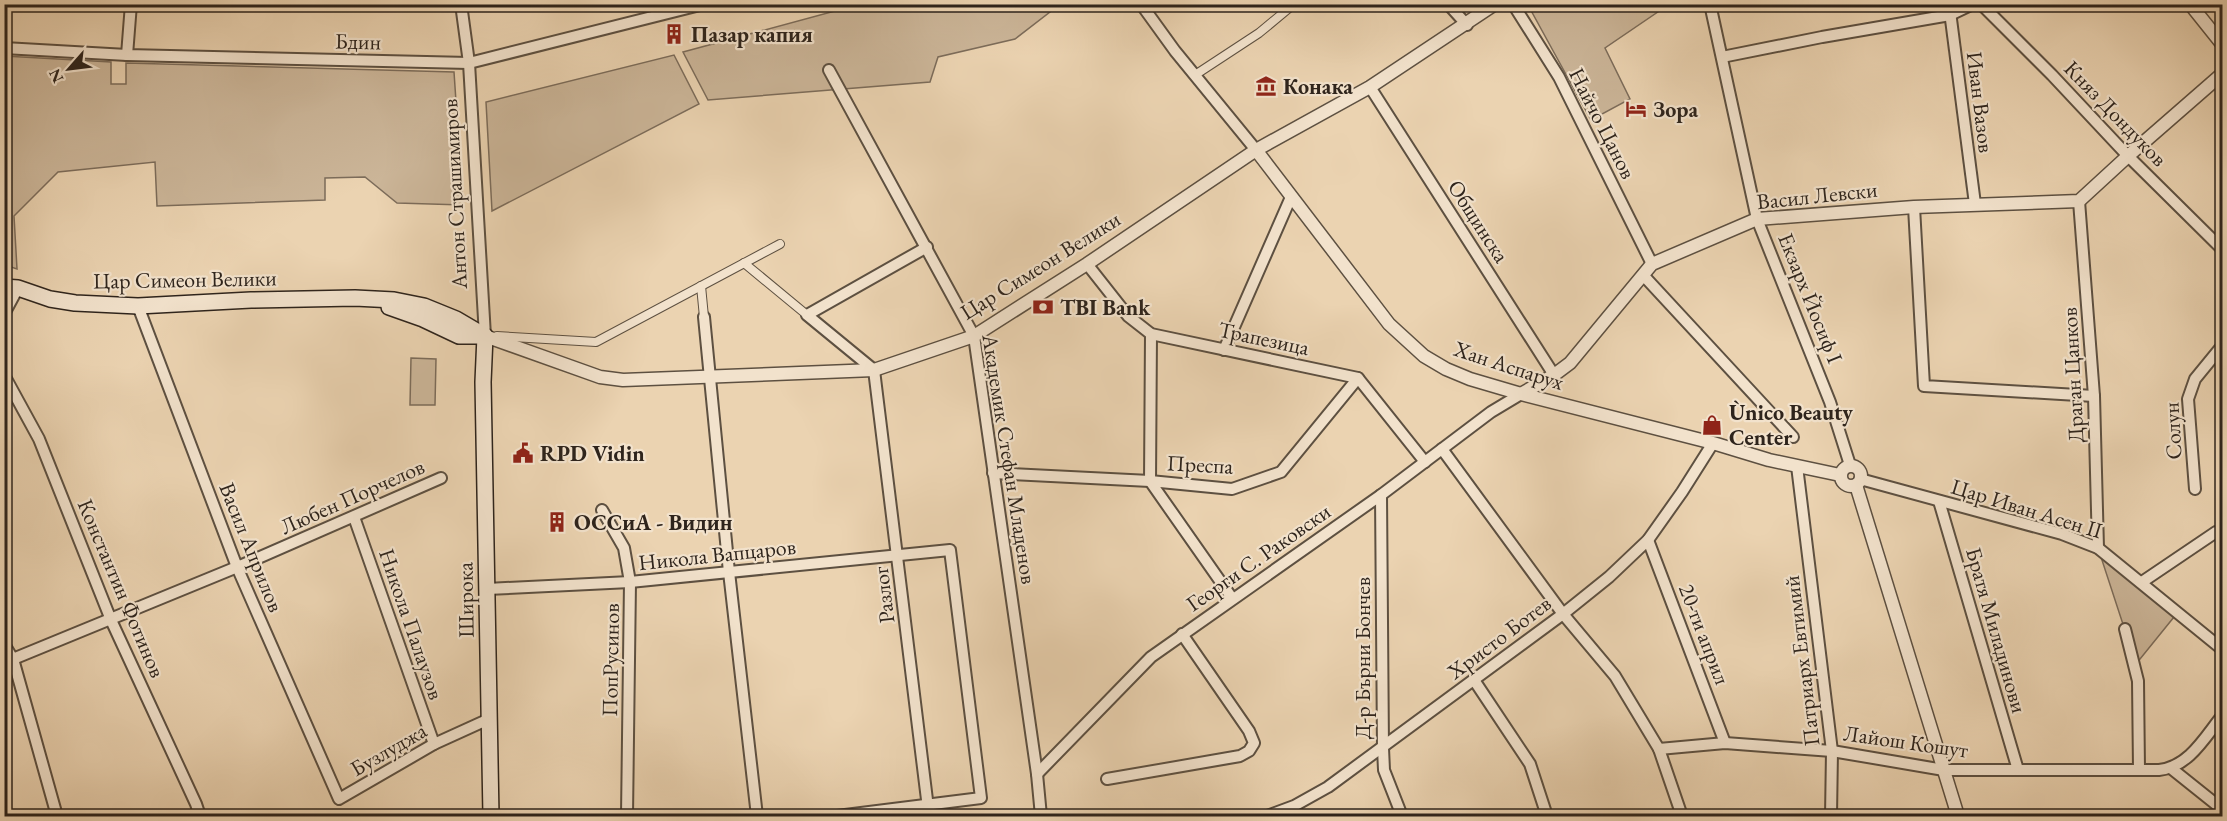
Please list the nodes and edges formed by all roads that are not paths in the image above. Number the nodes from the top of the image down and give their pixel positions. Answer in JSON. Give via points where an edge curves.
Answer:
{"nodes":[{"id":1,"x":6,"y":4,"type":"edge"},
{"id":2,"x":131,"y":4,"type":"edge"},
{"id":3,"x":461,"y":4,"type":"edge"},
{"id":4,"x":657,"y":4,"type":"edge"},
{"id":5,"x":704,"y":4,"type":"edge"},
{"id":6,"x":1141,"y":4,"type":"edge"},
{"id":7,"x":1294,"y":4,"type":"edge"},
{"id":8,"x":1448,"y":4,"type":"edge"},
{"id":9,"x":1495,"y":4,"type":"edge"},
{"id":10,"x":1513,"y":4,"type":"edge"},
{"id":11,"x":1710,"y":4,"type":"edge"},
{"id":12,"x":1973,"y":4,"type":"edge"},
{"id":13,"x":1981,"y":4,"type":"edge"},
{"id":14,"x":2190,"y":4,"type":"edge"},
{"id":15,"x":1949,"y":10,"type":"edge"},
{"id":16,"x":667,"y":14,"type":"junction"},
{"id":17,"x":4,"y":16,"type":"edge"},
{"id":18,"x":1467,"y":25,"type":"junction"},
{"id":19,"x":2223,"y":44,"type":"edge"},
{"id":20,"x":4,"y":48,"type":"edge"},
{"id":21,"x":126,"y":55,"type":"junction"},
{"id":22,"x":1722,"y":57,"type":"junction"},
{"id":23,"x":469,"y":63,"type":"junction"},
{"id":24,"x":829,"y":70,"type":"dead end"},
{"id":25,"x":2223,"y":74,"type":"edge"},
{"id":26,"x":1195,"y":75,"type":"junction"},
{"id":27,"x":1371,"y":87,"type":"junction"},
{"id":28,"x":1256,"y":150,"type":"junction"},
{"id":29,"x":2128,"y":156,"type":"junction"},
{"id":30,"x":1291,"y":197,"type":"junction"},
{"id":31,"x":2079,"y":201,"type":"junction"},
{"id":32,"x":1975,"y":204,"type":"junction"},
{"id":33,"x":1914,"y":207,"type":"junction"},
{"id":34,"x":1757,"y":219,"type":"junction"},
{"id":35,"x":780,"y":244,"type":"dead end"},
{"id":36,"x":927,"y":247,"type":"junction"},
{"id":37,"x":2223,"y":249,"type":"edge"},
{"id":38,"x":744,"y":263,"type":"junction"},
{"id":39,"x":1087,"y":264,"type":"junction"},
{"id":40,"x":1652,"y":264,"type":"junction"},
{"id":41,"x":4,"y":276,"type":"edge"},
{"id":42,"x":1643,"y":276,"type":"junction"},
{"id":43,"x":701,"y":286,"type":"junction"},
{"id":44,"x":11,"y":288,"type":"edge"},
{"id":45,"x":138,"y":306,"type":"junction"},
{"id":46,"x":4,"y":314,"type":"edge"},
{"id":47,"x":807,"y":315,"type":"junction"},
{"id":48,"x":704,"y":317,"type":"joint"},
{"id":49,"x":1150,"y":334,"type":"junction"},
{"id":50,"x":485,"y":336,"type":"junction"},
{"id":51,"x":974,"y":336,"type":"junction"},
{"id":52,"x":2223,"y":346,"type":"edge"},
{"id":53,"x":1224,"y":350,"type":"junction"},
{"id":54,"x":874,"y":370,"type":"junction"},
{"id":55,"x":4,"y":375,"type":"edge"},
{"id":56,"x":1554,"y":375,"type":"junction"},
{"id":57,"x":708,"y":376,"type":"junction"},
{"id":58,"x":1358,"y":378,"type":"junction"},
{"id":59,"x":483,"y":382,"type":"joint"},
{"id":60,"x":1521,"y":394,"type":"junction"},
{"id":61,"x":2094,"y":396,"type":"junction"},
{"id":62,"x":1793,"y":437,"type":"dead end"},
{"id":63,"x":1713,"y":443,"type":"junction"},
{"id":64,"x":1442,"y":449,"type":"junction"},
{"id":65,"x":1425,"y":462,"type":"junction"},
{"id":66,"x":1850,"y":465,"type":"junction"},
{"id":67,"x":1797,"y":466,"type":"junction"},
{"id":68,"x":993,"y":473,"type":"junction"},
{"id":69,"x":1840,"y":475,"type":"junction"},
{"id":70,"x":441,"y":478,"type":"dead end"},
{"id":71,"x":1150,"y":481,"type":"junction"},
{"id":72,"x":1858,"y":482,"type":"junction"},
{"id":73,"x":2195,"y":489,"type":"dead end"},
{"id":74,"x":1381,"y":495,"type":"junction"},
{"id":75,"x":1939,"y":501,"type":"junction"},
{"id":76,"x":602,"y":510,"type":"dead end"},
{"id":77,"x":354,"y":517,"type":"junction"},
{"id":78,"x":2216,"y":532,"type":"dead end"},
{"id":79,"x":1648,"y":540,"type":"junction"},
{"id":80,"x":2098,"y":548,"type":"junction"},
{"id":81,"x":898,"y":556,"type":"junction"},
{"id":82,"x":239,"y":566,"type":"junction"},
{"id":83,"x":729,"y":572,"type":"junction"},
{"id":84,"x":630,"y":582,"type":"junction"},
{"id":85,"x":2142,"y":582,"type":"junction"},
{"id":86,"x":487,"y":589,"type":"junction"},
{"id":87,"x":1232,"y":598,"type":"junction"},
{"id":88,"x":1563,"y":614,"type":"junction"},
{"id":89,"x":111,"y":620,"type":"junction"},
{"id":90,"x":2125,"y":629,"type":"dead end"},
{"id":91,"x":1182,"y":634,"type":"junction"},
{"id":92,"x":4,"y":644,"type":"edge"},
{"id":93,"x":2223,"y":649,"type":"edge"},
{"id":94,"x":13,"y":659,"type":"junction"},
{"id":95,"x":1474,"y":680,"type":"junction"},
{"id":96,"x":2223,"y":716,"type":"edge"},
{"id":97,"x":489,"y":719,"type":"junction"},
{"id":98,"x":1725,"y":743,"type":"junction"},
{"id":99,"x":434,"y":744,"type":"junction"},
{"id":100,"x":1383,"y":748,"type":"junction"},
{"id":101,"x":1659,"y":749,"type":"junction"},
{"id":102,"x":1832,"y":751,"type":"junction"},
{"id":103,"x":2139,"y":769,"type":"junction"},
{"id":104,"x":2172,"y":769,"type":"junction"},
{"id":105,"x":1944,"y":770,"type":"junction"},
{"id":106,"x":2018,"y":770,"type":"junction"},
{"id":107,"x":1037,"y":774,"type":"junction"},
{"id":108,"x":1107,"y":779,"type":"dead end"},
{"id":109,"x":339,"y":799,"type":"joint"},
{"id":110,"x":2223,"y":809,"type":"edge"},
{"id":111,"x":928,"y":811,"type":"edge"},
{"id":112,"x":57,"y":816,"type":"edge"},
{"id":113,"x":200,"y":816,"type":"edge"},
{"id":114,"x":491,"y":816,"type":"edge"},
{"id":115,"x":627,"y":816,"type":"edge"},
{"id":116,"x":758,"y":816,"type":"edge"},
{"id":117,"x":837,"y":816,"type":"edge"},
{"id":118,"x":1041,"y":816,"type":"edge"},
{"id":119,"x":1267,"y":816,"type":"edge"},
{"id":120,"x":1402,"y":816,"type":"edge"},
{"id":121,"x":1547,"y":816,"type":"edge"},
{"id":122,"x":1682,"y":816,"type":"edge"},
{"id":123,"x":1831,"y":816,"type":"edge"},
{"id":124,"x":1958,"y":816,"type":"edge"}],
"edges":[{"from":1,"to":17,"type":"street"},
{"from":2,"to":21,"type":"street"},
{"from":3,"to":23,"type":"street","name":"Антон Страшимиров"},
{"from":4,"to":16,"type":"street"},
{"from":5,"to":16,"type":"street","name":"Бдин"},
{"from":6,"to":26,"type":"street"},
{"from":7,"to":26,"type":"street","via":[[1259,33]]},
{"from":8,"to":18,"type":"street"},
{"from":9,"to":18,"type":"street","name":"Цар Симеон Велики"},
{"from":10,"to":40,"type":"street","name":"Найчо Цанов","via":[[1559,77]]},
{"from":11,"to":22,"type":"street","name":"Екзарх Йосиф I"},
{"from":12,"to":15,"type":"street"},
{"from":13,"to":29,"type":"street","name":"Княз Дондуков"},
{"from":14,"to":19,"type":"street"},
{"from":15,"to":22,"type":"street"},
{"from":15,"to":32,"type":"street","name":"Иван Вазов"},
{"from":16,"to":23,"type":"street","name":"Бдин"},
{"from":18,"to":27,"type":"street","name":"Цар Симеон Велики"},
{"from":20,"to":21,"type":"street","name":"Бдин"},
{"from":21,"to":23,"type":"street","name":"Бдин"},
{"from":22,"to":34,"type":"street","name":"Екзарх Йосиф I"},
{"from":23,"to":50,"type":"street","name":"Антон Страшимиров"},
{"from":24,"to":36,"type":"street","name":"Академик Стефан Младенов"},
{"from":25,"to":29,"type":"street"},
{"from":26,"to":28,"type":"street"},
{"from":27,"to":28,"type":"street","name":"Цар Симеон Велики"},
{"from":27,"to":56,"type":"street","name":"Общинска"},
{"from":28,"to":30,"type":"street","name":"Хан Аспарух"},
{"from":28,"to":39,"type":"street","name":"Цар Симеон Велики"},
{"from":29,"to":31,"type":"street"},
{"from":29,"to":37,"type":"street","name":"Княз Дондуков"},
{"from":30,"to":53,"type":"street"},
{"from":30,"to":60,"type":"street","name":"Хан Аспарух","via":[[1404,340],[1446,369]]},
{"from":31,"to":32,"type":"street","name":"Васил Левски"},
{"from":31,"to":61,"type":"street","name":"Драган Цанков"},
{"from":32,"to":33,"type":"street","name":"Васил Левски"},
{"from":33,"to":34,"type":"street","name":"Васил Левски"},
{"from":33,"to":61,"type":"street","via":[[1924,386]]},
{"from":34,"to":40,"type":"street","name":"Васил Левски"},
{"from":34,"to":66,"type":"street","name":"Екзарх Йосиф I","via":[[1830,402]]},
{"from":35,"to":38,"type":"street"},
{"from":36,"to":47,"type":"street"},
{"from":36,"to":51,"type":"street","name":"Академик Стефан Младенов"},
{"from":38,"to":43,"type":"street"},
{"from":38,"to":47,"type":"street"},
{"from":39,"to":49,"type":"street","name":"Трапезица","via":[[1128,316]]},
{"from":39,"to":51,"type":"street","name":"Цар Симеон Велики"},
{"from":40,"to":42,"type":"street","name":"Васил Левски"},
{"from":41,"to":44,"type":"main road","name":"Цар Симеон Велики"},
{"from":42,"to":56,"type":"street","name":"Васил Левски","via":[[1582,351]]},
{"from":42,"to":62,"type":"street"},
{"from":43,"to":48,"type":"street"},
{"from":43,"to":50,"type":"street","via":[[596,342]]},
{"from":44,"to":45,"type":"main road","name":"Цар Симеон Велики","via":[[75,303]]},
{"from":44,"to":46,"type":"street"},
{"from":45,"to":50,"type":"main road","name":"Цар Симеон Велики","via":[[394,300],[424,306]]},
{"from":45,"to":82,"type":"street","name":"Васил Априлов"},
{"from":47,"to":54,"type":"street"},
{"from":48,"to":57,"type":"street"},
{"from":49,"to":53,"type":"street","name":"Трапезица"},
{"from":49,"to":71,"type":"street"},
{"from":50,"to":57,"type":"street","name":"Цар Симеон Велики","via":[[600,377],[647,381]]},
{"from":50,"to":59,"type":"main road","name":"Антон Страшимиров"},
{"from":51,"to":54,"type":"street","name":"Цар Симеон Велики"},
{"from":51,"to":68,"type":"street","name":"Академик Стефан Младенов"},
{"from":52,"to":73,"type":"street","name":"Солун","via":[[2195,379],[2188,399]]},
{"from":53,"to":58,"type":"street","name":"Трапезица"},
{"from":54,"to":57,"type":"street","name":"Цар Симеон Велики"},
{"from":54,"to":81,"type":"street","name":"Разлог"},
{"from":55,"to":89,"type":"street","name":"Константин Фотинов","via":[[39,439]]},
{"from":56,"to":60,"type":"street","name":"Васил Левски"},
{"from":57,"to":83,"type":"street"},
{"from":58,"to":65,"type":"street"},
{"from":58,"to":71,"type":"street","name":"Преспа","via":[[1281,472],[1232,489]]},
{"from":59,"to":86,"type":"main road","name":"Широка"},
{"from":60,"to":63,"type":"street","name":"Хан Аспарух"},
{"from":60,"to":64,"type":"street","name":"Георги С. Раковски"},
{"from":61,"to":80,"type":"street","name":"Драган Цанков"},
{"from":63,"to":67,"type":"street","name":"Хан Аспарух"},
{"from":63,"to":79,"type":"street","name":"Христо Ботев"},
{"from":64,"to":65,"type":"street","name":"Георги С. Раковски"},
{"from":64,"to":88,"type":"street"},
{"from":65,"to":74,"type":"street","name":"Георги С. Раковски"},
{"from":66,"to":69,"type":"street"},
{"from":66,"to":72,"type":"street","via":[[1859,470]]},
{"from":67,"to":69,"type":"street","name":"Хан Аспарух"},
{"from":67,"to":102,"type":"street","name":"Патриарх Евтимий"},
{"from":68,"to":71,"type":"street","name":"Преспа"},
{"from":68,"to":107,"type":"street","name":"Академик Стефан Младенов"},
{"from":69,"to":72,"type":"street","via":[[1844,484]]},
{"from":70,"to":77,"type":"street","name":"Любен Порчелов"},
{"from":71,"to":87,"type":"street"},
{"from":72,"to":75,"type":"street","name":"Цар Иван Асен II"},
{"from":72,"to":105,"type":"street"},
{"from":74,"to":87,"type":"street","name":"Георги С. Раковски"},
{"from":74,"to":100,"type":"street","name":"Д-р Бърни Бончев"},
{"from":75,"to":80,"type":"street","name":"Цар Иван Асен II","via":[[2062,534]]},
{"from":75,"to":106,"type":"street","name":"Братя Миладинови"},
{"from":76,"to":84,"type":"street","name":"ПопРусинов","via":[[624,548]]},
{"from":77,"to":82,"type":"street","name":"Любен Порчелов"},
{"from":77,"to":99,"type":"street","name":"Никола Палаузов"},
{"from":78,"to":85,"type":"street"},
{"from":79,"to":88,"type":"street","name":"Христо Ботев"},
{"from":79,"to":98,"type":"street","name":"20-ти април"},
{"from":80,"to":85,"type":"street","name":"Цар Иван Асен II"},
{"from":81,"to":83,"type":"street","name":"Никола Вапцаров"},
{"from":81,"to":111,"type":"street","name":"Разлог"},
{"from":81,"to":111,"type":"street","name":"Никола Вапцаров","via":[[950,550],[981,798]]},
{"from":82,"to":89,"type":"street","name":"Любен Порчелов"},
{"from":82,"to":109,"type":"street","name":"Васил Априлов"},
{"from":83,"to":84,"type":"street","name":"Никола Вапцаров"},
{"from":83,"to":116,"type":"street"},
{"from":84,"to":86,"type":"street","name":"Никола Вапцаров"},
{"from":84,"to":115,"type":"street","name":"ПопРусинов"},
{"from":85,"to":93,"type":"street","name":"Цар Иван Асен II"},
{"from":86,"to":97,"type":"main road","name":"Широка"},
{"from":87,"to":91,"type":"street","name":"Георги С. Раковски"},
{"from":88,"to":95,"type":"street","name":"Христо Ботев"},
{"from":88,"to":101,"type":"street","via":[[1615,676]]},
{"from":89,"to":94,"type":"street","name":"Любен Порчелов"},
{"from":89,"to":113,"type":"street","name":"Константин Фотинов"},
{"from":90,"to":103,"type":"street","via":[[2138,681]]},
{"from":91,"to":107,"type":"street","name":"Георги С. Раковски","via":[[1151,657]]},
{"from":91,"to":108,"type":"street","via":[[1249,731],[1254,743],[1250,752]]},
{"from":92,"to":94,"type":"street"},
{"from":94,"to":112,"type":"street"},
{"from":95,"to":100,"type":"street","name":"Христо Ботев"},
{"from":95,"to":121,"type":"street","via":[[1530,764]]},
{"from":96,"to":104,"type":"street","via":[[2182,763]]},
{"from":97,"to":99,"type":"street","name":"Бузлуджа"},
{"from":97,"to":114,"type":"main road","name":"Широка"},
{"from":98,"to":101,"type":"street","name":"Лайош Кошут"},
{"from":98,"to":102,"type":"street","name":"Лайош Кошут"},
{"from":99,"to":109,"type":"street","name":"Бузлуджа"},
{"from":100,"to":119,"type":"street","name":"Христо Ботев","via":[[1328,787]]},
{"from":100,"to":120,"type":"street","name":"Д-р Бърни Бончев","via":[[1384,770]]},
{"from":101,"to":122,"type":"street"},
{"from":102,"to":105,"type":"street","name":"Лайош Кошут"},
{"from":102,"to":123,"type":"street","name":"Патриарх Евтимий"},
{"from":103,"to":104,"type":"street","name":"Лайош Кошут"},
{"from":103,"to":106,"type":"street","name":"Лайош Кошут"},
{"from":104,"to":110,"type":"street"},
{"from":105,"to":106,"type":"street","name":"Лайош Кошут"},
{"from":105,"to":124,"type":"street"},
{"from":107,"to":118,"type":"street","name":"Академик Стефан Младенов"},
{"from":111,"to":117,"type":"street"}]}
